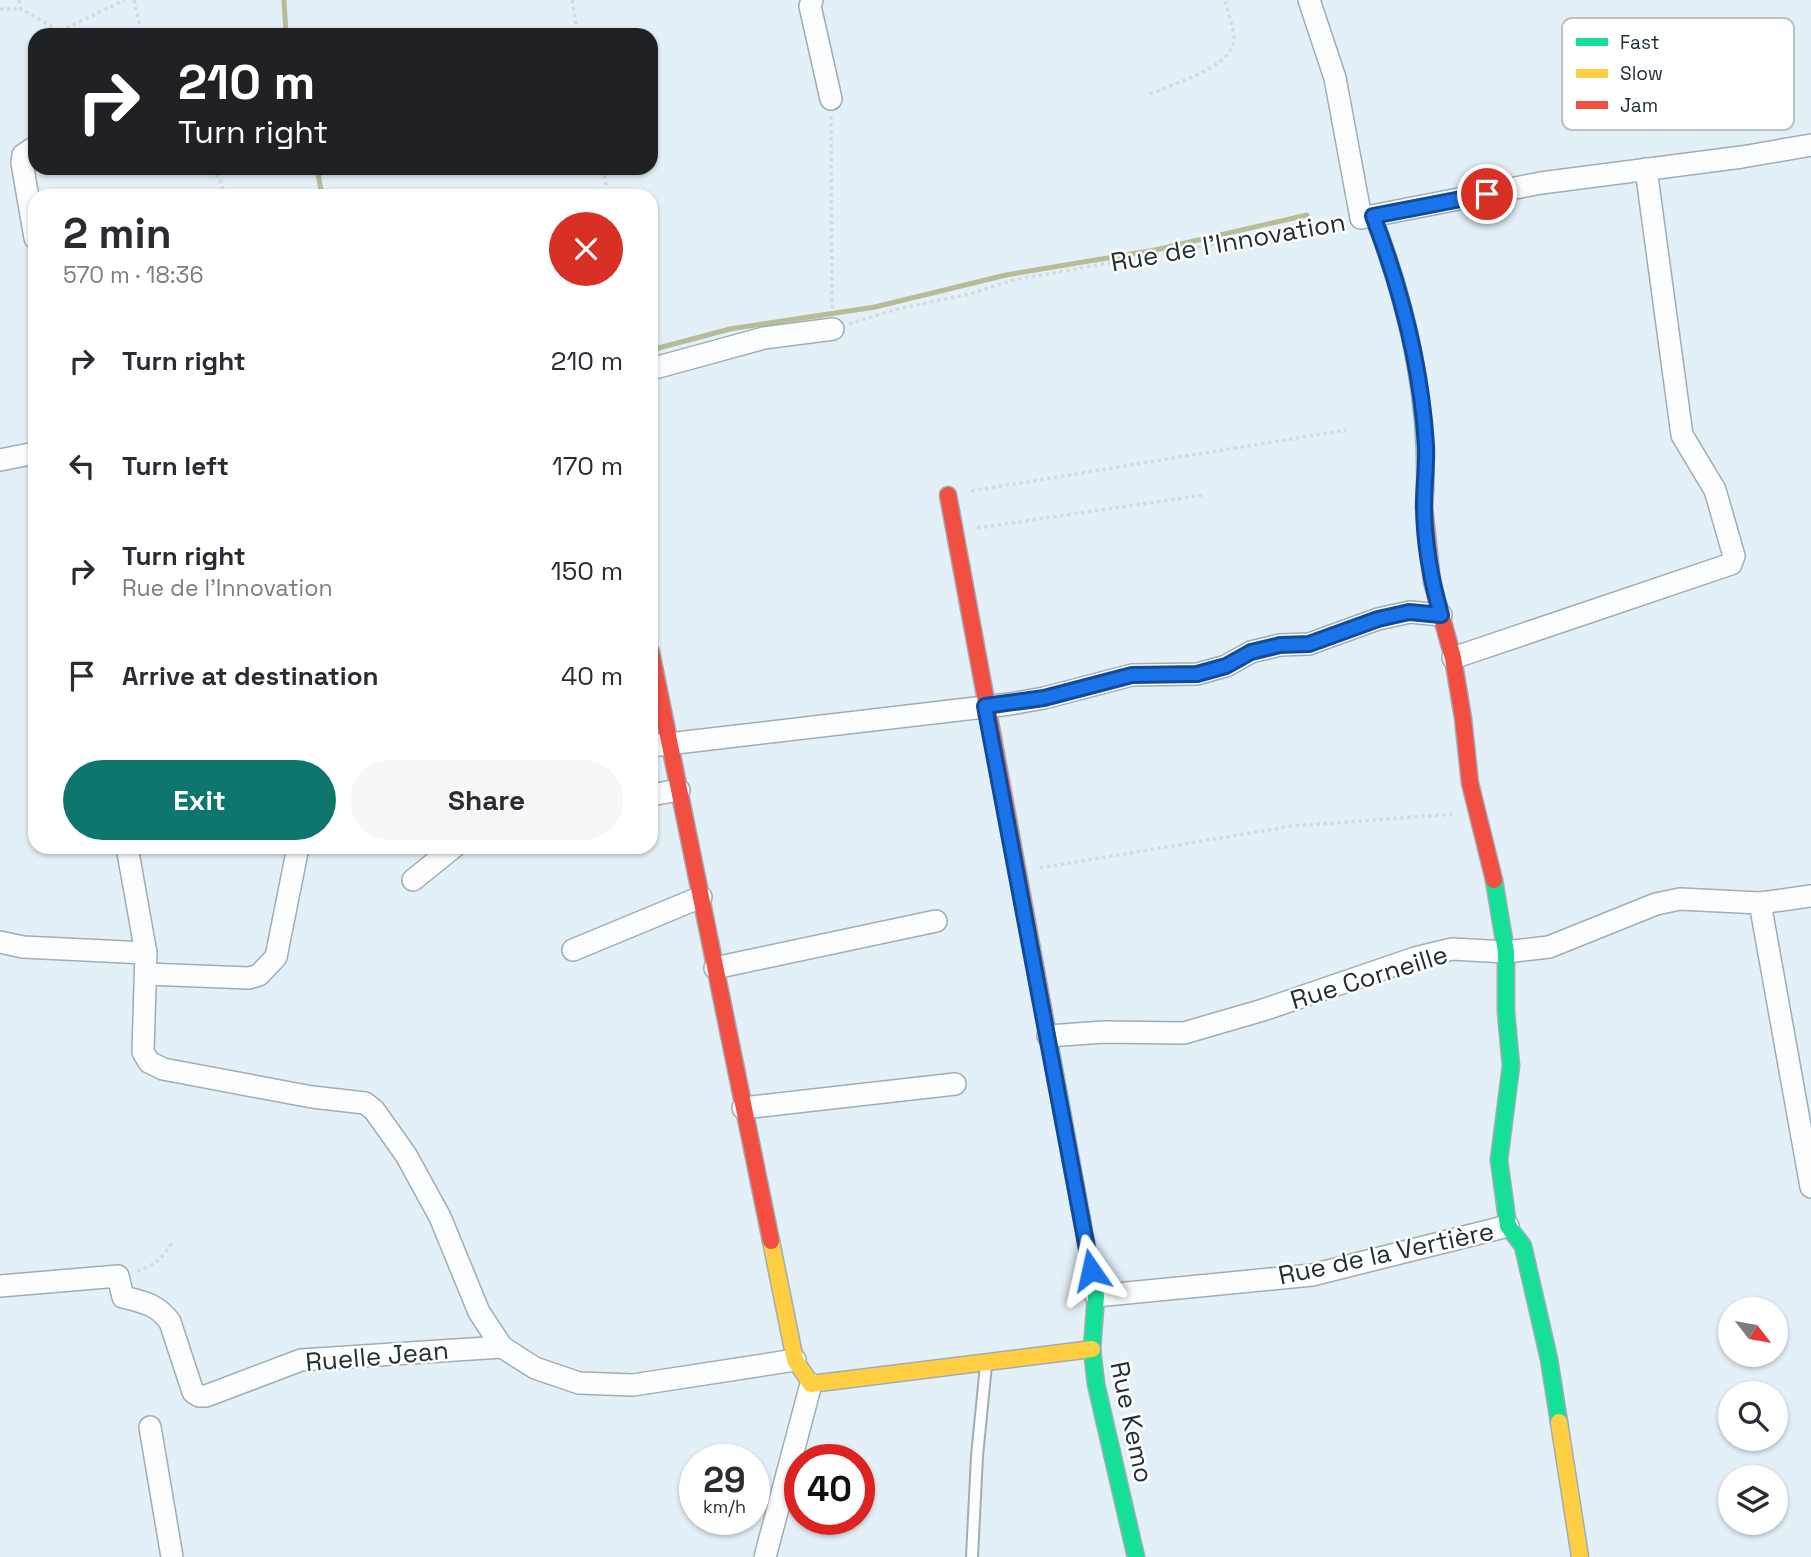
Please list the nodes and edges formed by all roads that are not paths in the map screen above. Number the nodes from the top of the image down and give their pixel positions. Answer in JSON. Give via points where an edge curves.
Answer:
{"nodes":[{"id":1,"x":812,"y":0,"type":"edge"},
{"id":2,"x":1309,"y":0,"type":"edge"},
{"id":3,"x":831,"y":99,"type":"road end"},
{"id":4,"x":1811,"y":145,"type":"edge"},
{"id":5,"x":28,"y":152,"type":"edge"},
{"id":6,"x":1646,"y":169,"type":"junction"},
{"id":7,"x":28,"y":198,"type":"edge"},
{"id":8,"x":1367,"y":217,"type":"junction"},
{"id":9,"x":832,"y":329,"type":"road end"},
{"id":10,"x":658,"y":367,"type":"edge"},
{"id":11,"x":28,"y":454,"type":"edge"},
{"id":12,"x":0,"y":460,"type":"edge"},
{"id":13,"x":948,"y":495,"type":"road end"},
{"id":14,"x":1441,"y":615,"type":"junction"},
{"id":15,"x":1453,"y":658,"type":"junction"},
{"id":16,"x":985,"y":706,"type":"junction"},
{"id":17,"x":658,"y":725,"type":"edge"},
{"id":18,"x":660,"y":745,"type":"edge"},
{"id":19,"x":679,"y":790,"type":"junction"},
{"id":20,"x":658,"y":794,"type":"edge"},
{"id":21,"x":128,"y":854,"type":"edge"},
{"id":22,"x":298,"y":854,"type":"edge"},
{"id":23,"x":445,"y":854,"type":"edge"},
{"id":24,"x":413,"y":880,"type":"dead end"},
{"id":25,"x":1811,"y":896,"type":"edge"},
{"id":26,"x":701,"y":897,"type":"junction"},
{"id":27,"x":1760,"y":903,"type":"junction"},
{"id":28,"x":936,"y":922,"type":"dead end"},
{"id":29,"x":0,"y":942,"type":"edge"},
{"id":30,"x":573,"y":950,"type":"dead end"},
{"id":31,"x":1506,"y":952,"type":"junction"},
{"id":32,"x":146,"y":963,"type":"junction"},
{"id":33,"x":715,"y":968,"type":"junction"},
{"id":34,"x":1048,"y":1035,"type":"junction"},
{"id":35,"x":955,"y":1084,"type":"dead end"},
{"id":36,"x":743,"y":1108,"type":"junction"},
{"id":37,"x":1811,"y":1187,"type":"edge"},
{"id":38,"x":1508,"y":1226,"type":"junction"},
{"id":39,"x":0,"y":1286,"type":"edge"},
{"id":40,"x":1096,"y":1296,"type":"junction"},
{"id":41,"x":502,"y":1347,"type":"junction"},
{"id":42,"x":1092,"y":1349,"type":"junction"},
{"id":43,"x":794,"y":1360,"type":"junction"},
{"id":44,"x":986,"y":1362,"type":"junction"},
{"id":45,"x":811,"y":1384,"type":"junction"},
{"id":46,"x":150,"y":1427,"type":"dead end"},
{"id":47,"x":172,"y":1557,"type":"edge"},
{"id":48,"x":765,"y":1557,"type":"edge"},
{"id":49,"x":972,"y":1557,"type":"edge"},
{"id":50,"x":1136,"y":1557,"type":"edge"},
{"id":51,"x":1580,"y":1557,"type":"edge"}],
"edges":[{"from":1,"to":3,"type":"street"},
{"from":2,"to":8,"type":"street","via":[[1335,78]]},
{"from":4,"to":6,"type":"street","name":"Rue de l'Innovation"},
{"from":5,"to":7,"type":"street","via":[[22,163]]},
{"from":6,"to":8,"type":"street","name":"Rue de l'Innovation","via":[[1541,183]]},
{"from":6,"to":15,"type":"street","via":[[1682,435],[1715,489],[1734,561]]},
{"from":8,"to":14,"type":"street","via":[[1390,260],[1412,343],[1426,447],[1424,508],[1432,582]]},
{"from":9,"to":10,"type":"street","via":[[764,338]]},
{"from":11,"to":12,"type":"street"},
{"from":13,"to":16,"type":"street","name":"Rue Kemo"},
{"from":14,"to":15,"type":"street"},
{"from":14,"to":16,"type":"street","via":[[1409,612],[1378,619],[1309,644],[1251,652],[1226,666],[1197,674],[1132,675],[1044,698]]},
{"from":15,"to":31,"type":"street","via":[[1470,783],[1499,898]]},
{"from":16,"to":18,"type":"street"},
{"from":16,"to":34,"type":"street","name":"Rue Kemo"},
{"from":17,"to":18,"type":"street"},
{"from":18,"to":19,"type":"street"},
{"from":19,"to":20,"type":"street"},
{"from":19,"to":26,"type":"street"},
{"from":21,"to":32,"type":"street"},
{"from":22,"to":32,"type":"street","via":[[276,957],[259,975],[249,978]]},
{"from":23,"to":24,"type":"street"},
{"from":25,"to":27,"type":"street","name":"Rue Corneille"},
{"from":26,"to":30,"type":"street"},
{"from":26,"to":33,"type":"street"},
{"from":27,"to":31,"type":"street","name":"Rue Corneille","via":[[1680,899],[1656,904],[1549,947]]},
{"from":27,"to":37,"type":"street"},
{"from":28,"to":33,"type":"street"},
{"from":29,"to":32,"type":"street"},
{"from":31,"to":34,"type":"street","name":"Rue Corneille","via":[[1451,949],[1184,1032]]},
{"from":31,"to":38,"type":"street","via":[[1511,1066],[1499,1160]]},
{"from":32,"to":41,"type":"street","via":[[144,1052],[149,1062],[163,1069],[365,1103],[374,1110],[440,1217],[480,1312]]},
{"from":33,"to":36,"type":"street"},
{"from":34,"to":40,"type":"street","name":"Rue Kemo"},
{"from":35,"to":36,"type":"street"},
{"from":36,"to":43,"type":"street"},
{"from":38,"to":40,"type":"street","name":"Rue de la Vertière","via":[[1312,1275]]},
{"from":38,"to":51,"type":"street","via":[[1524,1247],[1536,1298]]},
{"from":39,"to":41,"type":"street","name":"Ruelle Jean","via":[[118,1276],[123,1297],[152,1304],[170,1322],[193,1392],[199,1396],[301,1360]]},
{"from":40,"to":42,"type":"street","name":"Rue Kemo"},
{"from":41,"to":43,"type":"street","via":[[535,1368],[579,1383],[633,1385]]},
{"from":42,"to":44,"type":"street"},
{"from":42,"to":50,"type":"street","name":"Rue Kemo"},
{"from":43,"to":45,"type":"street"},
{"from":44,"to":45,"type":"street"},
{"from":44,"to":49,"type":"lane"},
{"from":45,"to":48,"type":"street"},
{"from":46,"to":47,"type":"street"}]}
